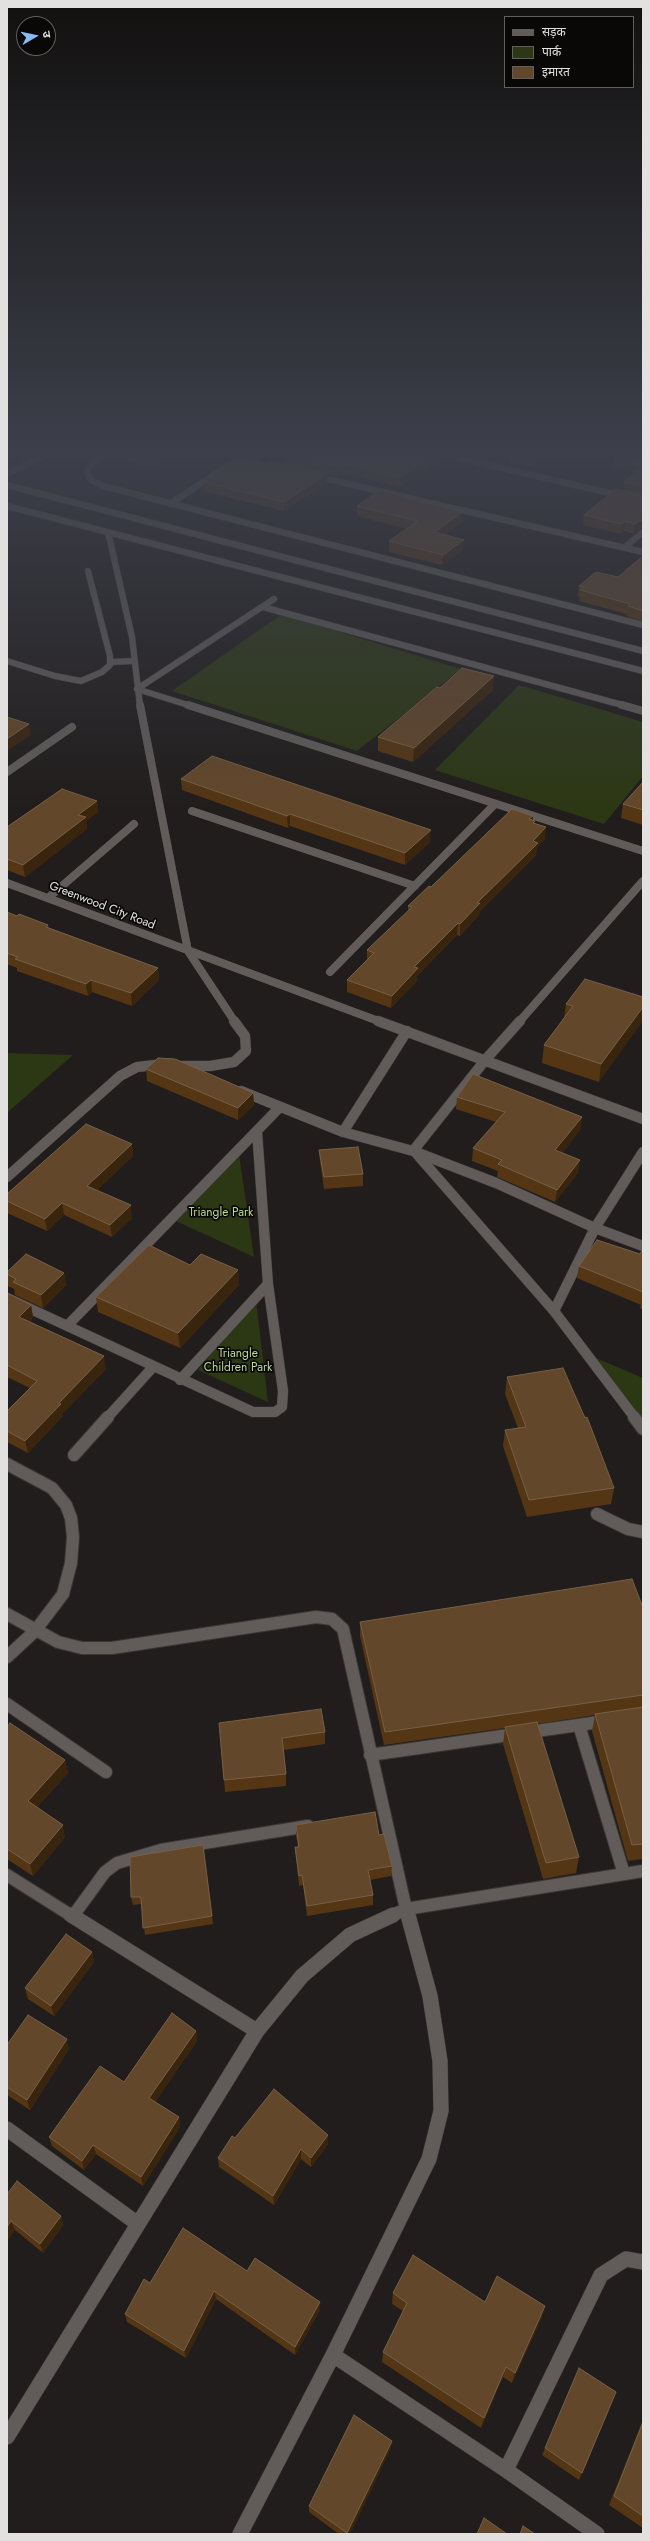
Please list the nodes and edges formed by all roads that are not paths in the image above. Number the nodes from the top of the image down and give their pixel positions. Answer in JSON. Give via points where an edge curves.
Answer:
{"nodes":[{"id":1,"x":89,"y":574,"type":"edge"},
{"id":2,"x":118,"y":574,"type":"edge"},
{"id":3,"x":268,"y":574,"type":"edge"},
{"id":4,"x":346,"y":574,"type":"edge"},
{"id":5,"x":442,"y":574,"type":"edge"},
{"id":6,"x":274,"y":599,"type":"dead end"},
{"id":7,"x":263,"y":607,"type":"junction"},
{"id":8,"x":643,"y":625,"type":"edge"},
{"id":9,"x":643,"y":651,"type":"edge"},
{"id":10,"x":7,"y":660,"type":"edge"},
{"id":11,"x":134,"y":661,"type":"junction"},
{"id":12,"x":110,"y":662,"type":"junction"},
{"id":13,"x":643,"y":671,"type":"edge"},
{"id":14,"x":137,"y":689,"type":"junction"},
{"id":15,"x":643,"y":711,"type":"edge"},
{"id":16,"x":72,"y":727,"type":"dead end"},
{"id":17,"x":7,"y":772,"type":"edge"},
{"id":18,"x":495,"y":804,"type":"junction"},
{"id":19,"x":192,"y":811,"type":"dead end"},
{"id":20,"x":134,"y":824,"type":"dead end"},
{"id":21,"x":643,"y":851,"type":"edge"},
{"id":22,"x":643,"y":880,"type":"edge"},
{"id":23,"x":7,"y":883,"type":"edge"},
{"id":24,"x":415,"y":886,"type":"junction"},
{"id":25,"x":48,"y":898,"type":"junction"},
{"id":26,"x":188,"y":950,"type":"junction"},
{"id":27,"x":330,"y":972,"type":"dead end"},
{"id":28,"x":407,"y":1031,"type":"junction"},
{"id":29,"x":486,"y":1059,"type":"junction"},
{"id":30,"x":186,"y":1066,"type":"junction"},
{"id":31,"x":206,"y":1075,"type":"edge"},
{"id":32,"x":232,"y":1087,"type":"edge"},
{"id":33,"x":279,"y":1108,"type":"junction"},
{"id":34,"x":643,"y":1119,"type":"edge"},
{"id":35,"x":257,"y":1131,"type":"junction"},
{"id":36,"x":343,"y":1132,"type":"junction"},
{"id":37,"x":413,"y":1151,"type":"junction"},
{"id":38,"x":643,"y":1152,"type":"edge"},
{"id":39,"x":7,"y":1177,"type":"edge"},
{"id":40,"x":595,"y":1228,"type":"junction"},
{"id":41,"x":643,"y":1246,"type":"edge"},
{"id":42,"x":268,"y":1284,"type":"junction"},
{"id":43,"x":7,"y":1298,"type":"edge"},
{"id":44,"x":554,"y":1311,"type":"junction"},
{"id":45,"x":67,"y":1326,"type":"junction"},
{"id":46,"x":153,"y":1367,"type":"junction"},
{"id":47,"x":180,"y":1380,"type":"junction"},
{"id":48,"x":643,"y":1429,"type":"edge"},
{"id":49,"x":74,"y":1455,"type":"dead end"},
{"id":50,"x":7,"y":1464,"type":"edge"},
{"id":51,"x":597,"y":1514,"type":"dead end"},
{"id":52,"x":643,"y":1532,"type":"edge"},
{"id":53,"x":7,"y":1614,"type":"edge"},
{"id":54,"x":35,"y":1631,"type":"junction"},
{"id":55,"x":7,"y":1657,"type":"edge"},
{"id":56,"x":7,"y":1704,"type":"edge"},
{"id":57,"x":622,"y":1719,"type":"edge"},
{"id":58,"x":579,"y":1725,"type":"junction"},
{"id":59,"x":370,"y":1755,"type":"junction"},
{"id":60,"x":106,"y":1772,"type":"dead end"},
{"id":61,"x":384,"y":1813,"type":"junction"},
{"id":62,"x":369,"y":1816,"type":"edge"},
{"id":63,"x":322,"y":1823,"type":"edge"},
{"id":64,"x":643,"y":1871,"type":"edge"},
{"id":65,"x":624,"y":1874,"type":"junction"},
{"id":66,"x":7,"y":1875,"type":"edge"},
{"id":67,"x":406,"y":1909,"type":"junction"},
{"id":68,"x":73,"y":1916,"type":"junction"},
{"id":69,"x":258,"y":2031,"type":"junction"},
{"id":70,"x":7,"y":2129,"type":"edge"},
{"id":71,"x":138,"y":2224,"type":"junction"},
{"id":72,"x":643,"y":2262,"type":"edge"},
{"id":73,"x":333,"y":2356,"type":"junction"},
{"id":74,"x":7,"y":2437,"type":"edge"},
{"id":75,"x":506,"y":2470,"type":"junction"},
{"id":76,"x":240,"y":2534,"type":"edge"},
{"id":77,"x":597,"y":2534,"type":"edge"}],
"edges":[{"from":1,"to":12,"type":"street"},
{"from":2,"to":11,"type":"street","via":[[132,637]]},
{"from":3,"to":13,"type":"street"},
{"from":4,"to":9,"type":"street"},
{"from":5,"to":8,"type":"street"},
{"from":6,"to":7,"type":"street"},
{"from":7,"to":14,"type":"street"},
{"from":7,"to":15,"type":"street"},
{"from":10,"to":12,"type":"street","via":[[55,676],[81,681],[102,672]]},
{"from":11,"to":12,"type":"street"},
{"from":11,"to":14,"type":"street"},
{"from":14,"to":18,"type":"street"},
{"from":14,"to":26,"type":"street"},
{"from":16,"to":17,"type":"street"},
{"from":18,"to":21,"type":"street"},
{"from":18,"to":24,"type":"street"},
{"from":19,"to":24,"type":"street"},
{"from":20,"to":25,"type":"street"},
{"from":22,"to":29,"type":"street"},
{"from":23,"to":25,"type":"street","name":"Greenwood City Road"},
{"from":24,"to":27,"type":"street"},
{"from":25,"to":26,"type":"street","name":"Greenwood City Road"},
{"from":26,"to":28,"type":"street","name":"Greenwood City Road"},
{"from":26,"to":30,"type":"street","via":[[212,990],[245,1036],[246,1051],[234,1062]]},
{"from":28,"to":29,"type":"street","name":"Greenwood City Road"},
{"from":28,"to":36,"type":"street"},
{"from":29,"to":34,"type":"street","name":"Greenwood City Road"},
{"from":29,"to":37,"type":"street"},
{"from":30,"to":31,"type":"street"},
{"from":30,"to":39,"type":"street","via":[[160,1064],[137,1067],[120,1076]]},
{"from":32,"to":33,"type":"street"},
{"from":33,"to":35,"type":"street"},
{"from":33,"to":36,"type":"street"},
{"from":35,"to":42,"type":"street"},
{"from":35,"to":45,"type":"street"},
{"from":36,"to":37,"type":"street"},
{"from":37,"to":40,"type":"street","via":[[496,1182]]},
{"from":37,"to":44,"type":"street"},
{"from":38,"to":40,"type":"street"},
{"from":40,"to":41,"type":"street"},
{"from":40,"to":44,"type":"street"},
{"from":42,"to":47,"type":"street"},
{"from":42,"to":47,"type":"street","via":[[283,1391],[282,1407],[275,1412],[252,1412]]},
{"from":43,"to":45,"type":"street"},
{"from":44,"to":48,"type":"street"},
{"from":45,"to":46,"type":"street"},
{"from":46,"to":47,"type":"street"},
{"from":46,"to":49,"type":"street"},
{"from":50,"to":54,"type":"street","via":[[52,1488],[66,1505],[71,1518],[72,1563],[63,1594]]},
{"from":51,"to":52,"type":"street","via":[[628,1529]]},
{"from":53,"to":54,"type":"street"},
{"from":54,"to":55,"type":"street"},
{"from":54,"to":59,"type":"street","via":[[64,1644],[82,1648],[112,1648],[316,1617],[332,1618],[343,1629]]},
{"from":56,"to":60,"type":"street"},
{"from":57,"to":58,"type":"street"},
{"from":58,"to":59,"type":"street"},
{"from":58,"to":65,"type":"street"},
{"from":59,"to":61,"type":"street"},
{"from":61,"to":62,"type":"street"},
{"from":61,"to":67,"type":"street"},
{"from":63,"to":68,"type":"street","via":[[136,1855],[117,1863],[105,1872]]},
{"from":64,"to":65,"type":"street"},
{"from":65,"to":67,"type":"street"},
{"from":66,"to":68,"type":"street"},
{"from":67,"to":69,"type":"street","via":[[350,1935],[302,1976]]},
{"from":67,"to":73,"type":"street","via":[[430,1996],[440,2061],[441,2111],[429,2159]]},
{"from":68,"to":69,"type":"street"},
{"from":69,"to":71,"type":"street"},
{"from":70,"to":71,"type":"street"},
{"from":71,"to":74,"type":"street"},
{"from":72,"to":75,"type":"street","via":[[626,2259],[601,2275]]},
{"from":73,"to":75,"type":"street"},
{"from":73,"to":76,"type":"street"},
{"from":75,"to":77,"type":"street"}]}
